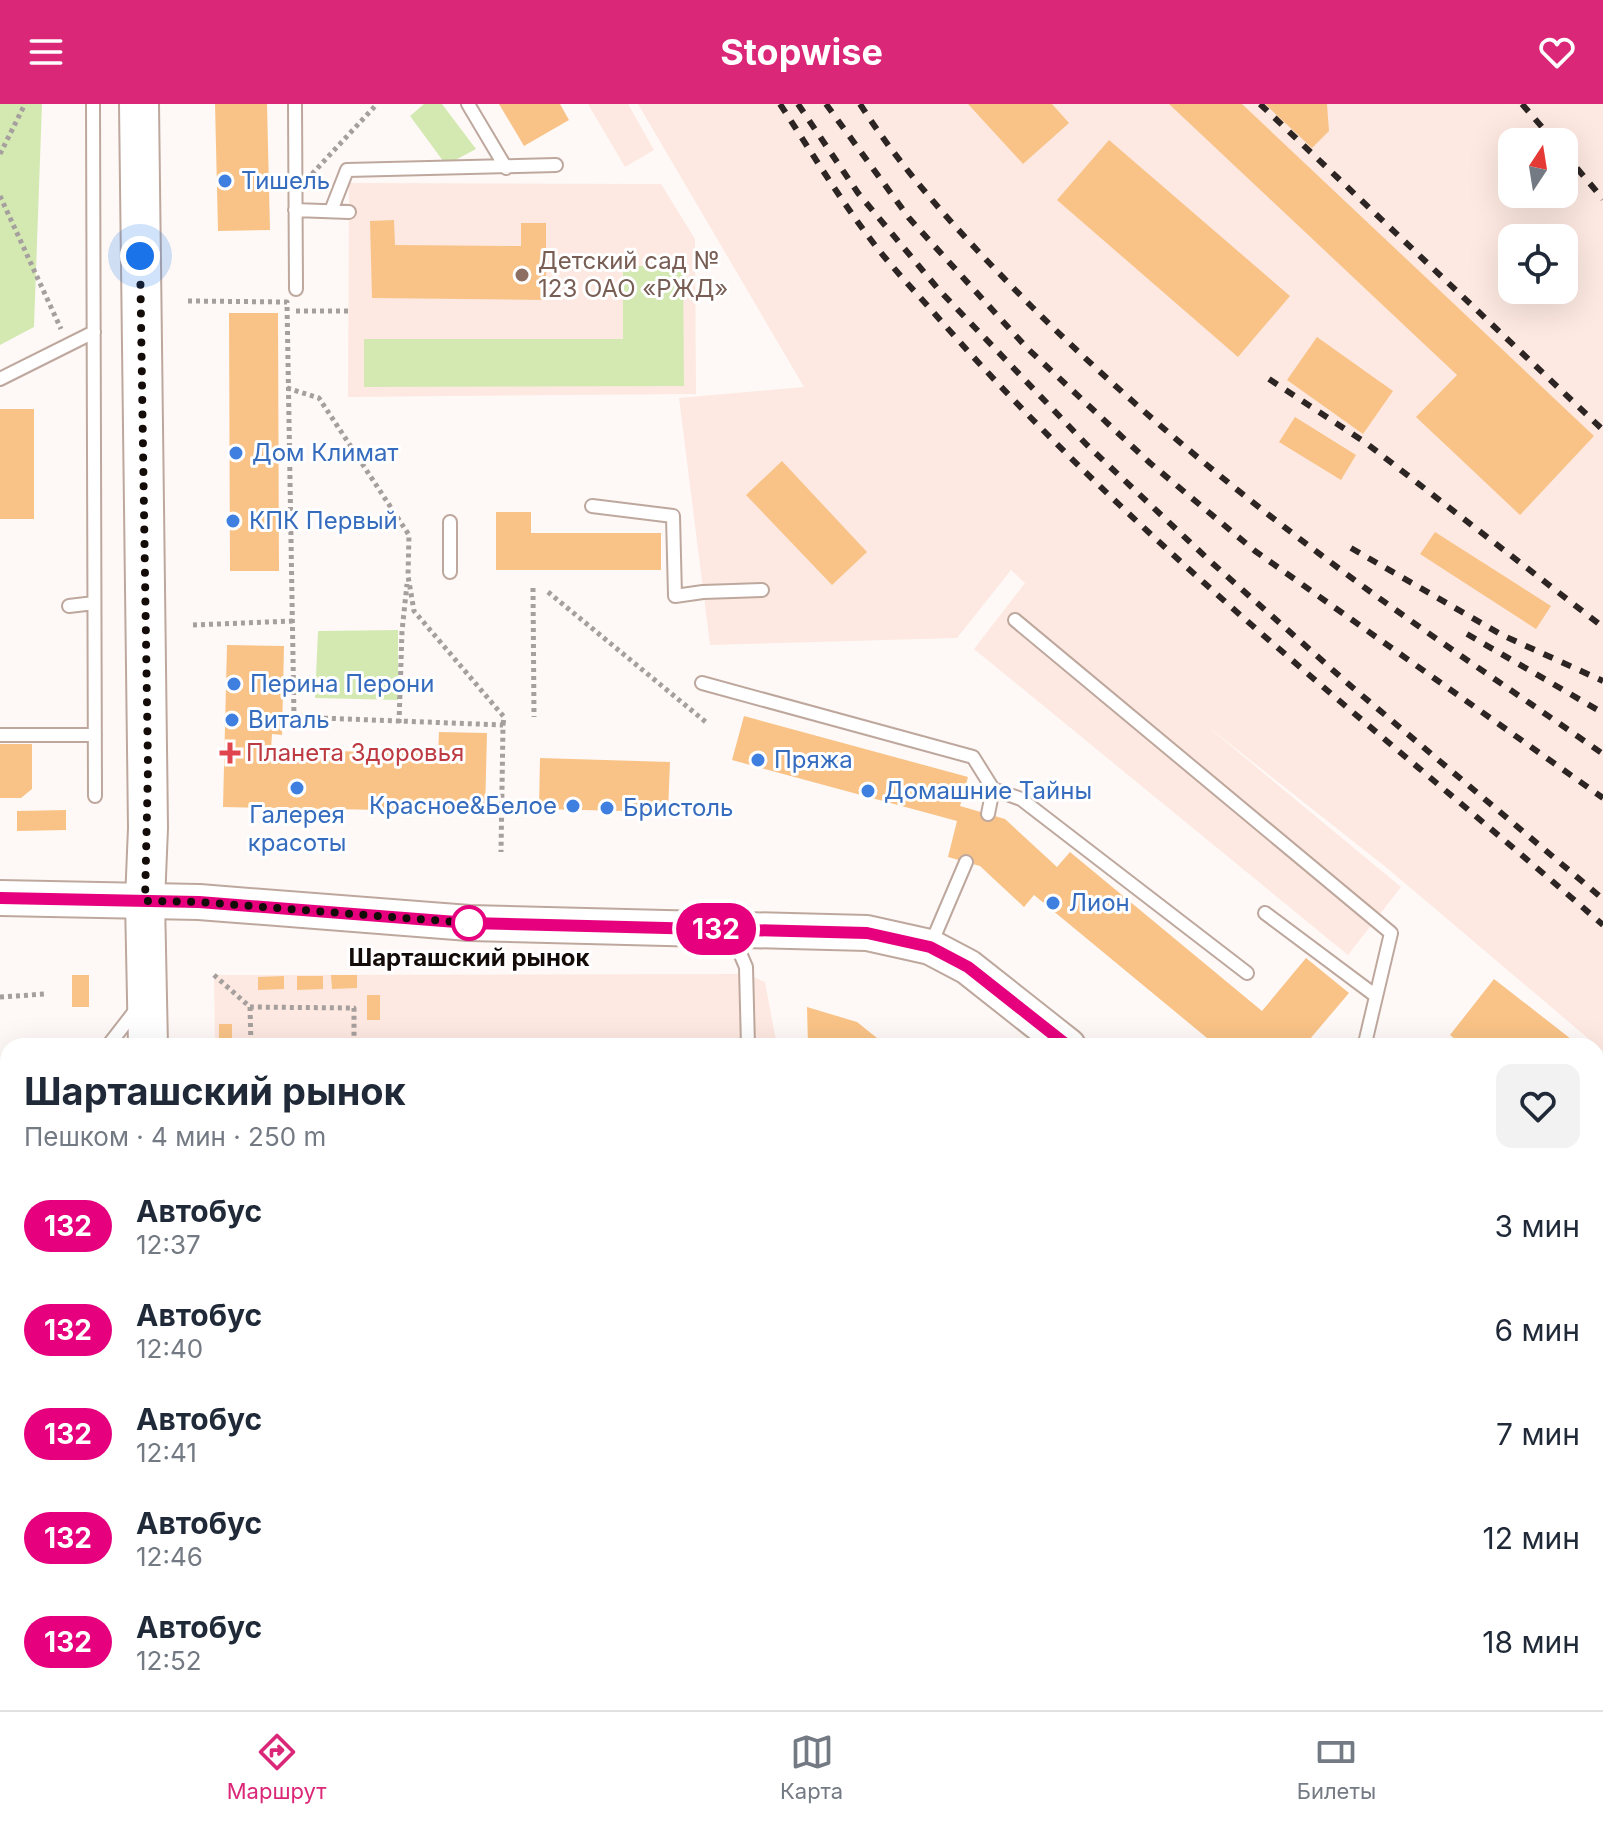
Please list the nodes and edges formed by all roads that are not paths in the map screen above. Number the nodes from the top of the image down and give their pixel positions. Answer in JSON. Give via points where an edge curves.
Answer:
{"nodes":[{"id":1,"x":93,"y":104,"type":"edge"},
{"id":2,"x":139,"y":104,"type":"edge"},
{"id":3,"x":295,"y":104,"type":"edge"},
{"id":4,"x":468,"y":104,"type":"edge"},
{"id":5,"x":556,"y":165,"type":"dead end"},
{"id":6,"x":506,"y":168,"type":"junction"},
{"id":7,"x":295,"y":210,"type":"junction"},
{"id":8,"x":331,"y":211,"type":"junction"},
{"id":9,"x":349,"y":212,"type":"dead end"},
{"id":10,"x":296,"y":289,"type":"dead end"},
{"id":11,"x":94,"y":332,"type":"junction"},
{"id":12,"x":0,"y":379,"type":"edge"},
{"id":13,"x":592,"y":506,"type":"dead end"},
{"id":14,"x":450,"y":522,"type":"dead end"},
{"id":15,"x":450,"y":572,"type":"dead end"},
{"id":16,"x":762,"y":590,"type":"dead end"},
{"id":17,"x":94,"y":603,"type":"junction"},
{"id":18,"x":69,"y":606,"type":"dead end"},
{"id":19,"x":1015,"y":620,"type":"dead end"},
{"id":20,"x":702,"y":683,"type":"dead end"},
{"id":21,"x":0,"y":735,"type":"edge"},
{"id":22,"x":95,"y":735,"type":"junction"},
{"id":23,"x":993,"y":789,"type":"junction"},
{"id":24,"x":95,"y":796,"type":"dead end"},
{"id":25,"x":988,"y":814,"type":"dead end"},
{"id":26,"x":966,"y":862,"type":"dead end"},
{"id":27,"x":0,"y":898,"type":"edge"},
{"id":28,"x":145,"y":901,"type":"junction"},
{"id":29,"x":1265,"y":913,"type":"dead end"},
{"id":30,"x":730,"y":929,"type":"junction"},
{"id":31,"x":930,"y":947,"type":"junction"},
{"id":32,"x":1247,"y":973,"type":"dead end"},
{"id":33,"x":147,"y":995,"type":"junction"},
{"id":34,"x":1376,"y":996,"type":"junction"},
{"id":35,"x":114,"y":1038,"type":"edge"},
{"id":36,"x":148,"y":1038,"type":"edge"},
{"id":37,"x":748,"y":1038,"type":"edge"},
{"id":38,"x":1058,"y":1038,"type":"edge"},
{"id":39,"x":1366,"y":1038,"type":"edge"}],
"edges":[{"from":1,"to":11,"type":"lane"},
{"from":2,"to":28,"type":"main road"},
{"from":3,"to":7,"type":"lane"},
{"from":4,"to":6,"type":"lane"},
{"from":5,"to":6,"type":"lane"},
{"from":6,"to":8,"type":"lane","via":[[347,170]]},
{"from":7,"to":8,"type":"lane"},
{"from":7,"to":10,"type":"lane"},
{"from":8,"to":9,"type":"lane"},
{"from":11,"to":12,"type":"lane"},
{"from":11,"to":17,"type":"lane"},
{"from":13,"to":16,"type":"lane","via":[[673,516],[675,596]]},
{"from":14,"to":15,"type":"lane"},
{"from":17,"to":18,"type":"lane"},
{"from":17,"to":22,"type":"lane"},
{"from":19,"to":34,"type":"lane","via":[[1391,933]]},
{"from":20,"to":23,"type":"lane","via":[[973,757]]},
{"from":21,"to":22,"type":"lane"},
{"from":22,"to":24,"type":"lane"},
{"from":23,"to":25,"type":"lane"},
{"from":23,"to":32,"type":"lane","via":[[1021,799]]},
{"from":26,"to":31,"type":"lane"},
{"from":27,"to":28,"type":"street"},
{"from":28,"to":30,"type":"street","via":[[469,923]]},
{"from":28,"to":33,"type":"main road"},
{"from":29,"to":34,"type":"lane"},
{"from":30,"to":31,"type":"street","via":[[867,933]]},
{"from":30,"to":37,"type":"lane","via":[[746,967]]},
{"from":31,"to":38,"type":"street","via":[[968,967]]},
{"from":33,"to":35,"type":"lane"},
{"from":33,"to":36,"type":"main road"},
{"from":34,"to":39,"type":"lane"}]}
